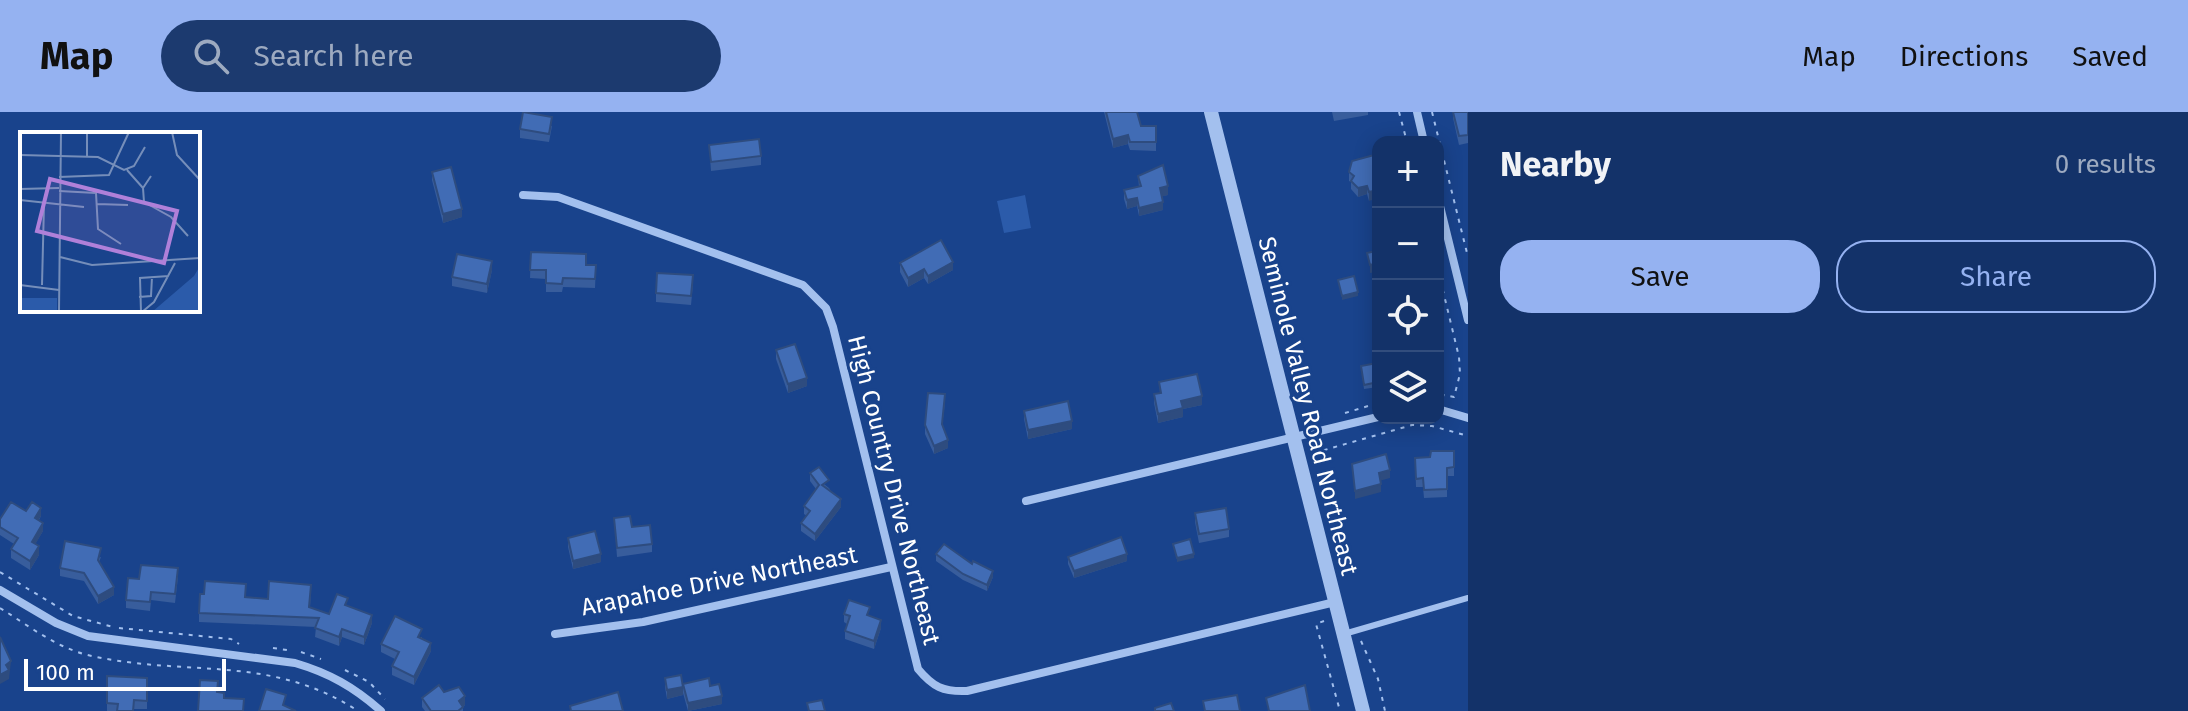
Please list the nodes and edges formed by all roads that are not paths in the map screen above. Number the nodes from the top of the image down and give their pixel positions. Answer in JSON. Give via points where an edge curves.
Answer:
{"nodes":[{"id":1,"x":1211,"y":112,"type":"edge"},
{"id":2,"x":1417,"y":112,"type":"edge"},
{"id":3,"x":1423,"y":136,"type":"edge"},
{"id":4,"x":523,"y":195,"type":"dead end"},
{"id":5,"x":1440,"y":208,"type":"edge"},
{"id":6,"x":1468,"y":320,"type":"edge"},
{"id":7,"x":1444,"y":411,"type":"edge"},
{"id":8,"x":1468,"y":418,"type":"edge"},
{"id":9,"x":1372,"y":419,"type":"edge"},
{"id":10,"x":1292,"y":440,"type":"junction"},
{"id":11,"x":1026,"y":501,"type":"dead end"},
{"id":12,"x":891,"y":567,"type":"junction"},
{"id":13,"x":0,"y":590,"type":"edge"},
{"id":14,"x":1468,"y":598,"type":"edge"},
{"id":15,"x":1335,"y":602,"type":"junction"},
{"id":16,"x":1351,"y":632,"type":"junction"},
{"id":17,"x":555,"y":634,"type":"dead end"},
{"id":18,"x":381,"y":711,"type":"edge"},
{"id":19,"x":1363,"y":711,"type":"edge"}],
"edges":[{"from":1,"to":10,"type":"street","name":"Seminole Valley Road Northeast"},
{"from":2,"to":3,"type":"street"},
{"from":4,"to":12,"type":"street","name":"High Country Drive Northeast","via":[[558,197],[803,285],[815,294],[833,327]]},
{"from":5,"to":6,"type":"street"},
{"from":7,"to":8,"type":"street"},
{"from":9,"to":10,"type":"street"},
{"from":10,"to":11,"type":"street"},
{"from":10,"to":15,"type":"street","name":"Seminole Valley Road Northeast"},
{"from":12,"to":15,"type":"street","name":"High Country Drive Northeast","via":[[918,669],[931,685],[948,692]]},
{"from":12,"to":17,"type":"street","name":"Arapahoe Drive Northeast","via":[[643,622]]},
{"from":13,"to":18,"type":"street","via":[[88,636],[295,663],[328,673]]},
{"from":14,"to":16,"type":"lane"},
{"from":15,"to":16,"type":"street","name":"Seminole Valley Road Northeast"},
{"from":16,"to":19,"type":"street","name":"Seminole Valley Road Northeast"}]}
